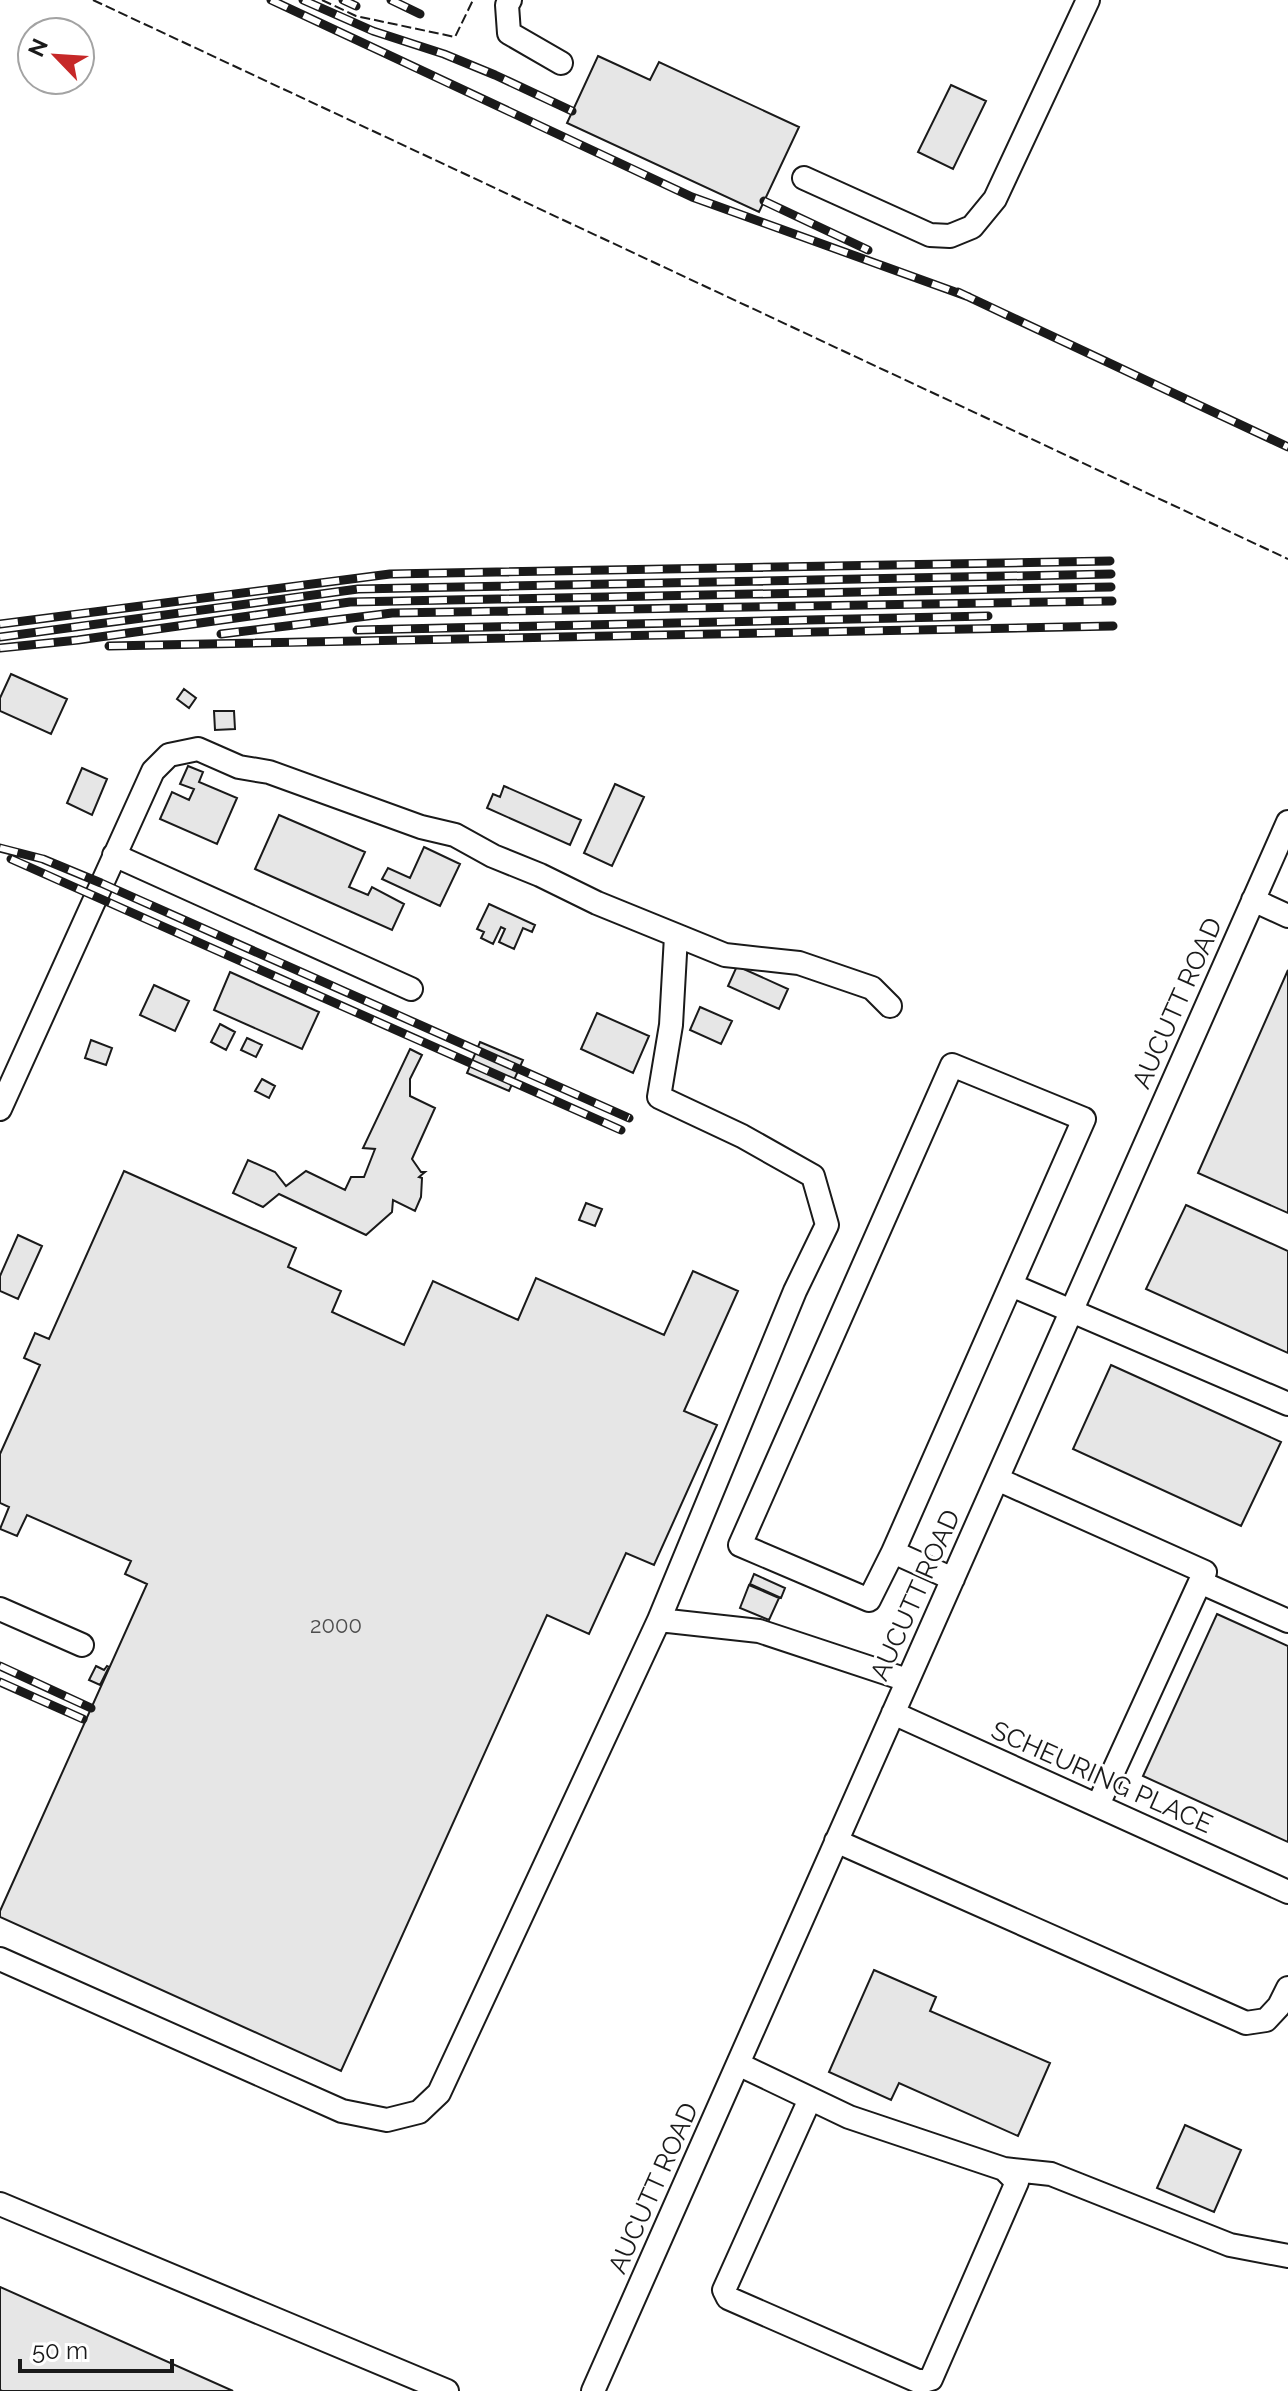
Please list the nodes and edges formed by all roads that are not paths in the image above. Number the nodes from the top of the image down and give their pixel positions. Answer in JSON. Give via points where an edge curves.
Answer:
{"nodes":[{"id":1,"x":510,"y":0,"type":"edge"},
{"id":2,"x":1088,"y":0,"type":"edge"},
{"id":3,"x":561,"y":63,"type":"dead end"},
{"id":4,"x":804,"y":178,"type":"dead end"},
{"id":5,"x":1288,"y":822,"type":"edge"},
{"id":6,"x":114,"y":855,"type":"junction"},
{"id":7,"x":1253,"y":900,"type":"junction"},
{"id":8,"x":1288,"y":916,"type":"edge"},
{"id":9,"x":676,"y":936,"type":"junction"},
{"id":10,"x":411,"y":989,"type":"dead end"},
{"id":11,"x":890,"y":1006,"type":"dead end"},
{"id":12,"x":0,"y":1109,"type":"edge"},
{"id":13,"x":1011,"y":1285,"type":"junction"},
{"id":14,"x":1072,"y":1310,"type":"junction"},
{"id":15,"x":1288,"y":1404,"type":"edge"},
{"id":16,"x":997,"y":1479,"type":"junction"},
{"id":17,"x":893,"y":1552,"type":"junction"},
{"id":18,"x":953,"y":1579,"type":"junction"},
{"id":19,"x":1200,"y":1582,"type":"junction"},
{"id":20,"x":0,"y":1609,"type":"edge"},
{"id":21,"x":659,"y":1620,"type":"junction"},
{"id":22,"x":1288,"y":1621,"type":"edge"},
{"id":23,"x":82,"y":1645,"type":"dead end"},
{"id":24,"x":907,"y":1680,"type":"junction"},
{"id":25,"x":893,"y":1713,"type":"junction"},
{"id":26,"x":1098,"y":1805,"type":"junction"},
{"id":27,"x":836,"y":1841,"type":"junction"},
{"id":28,"x":1288,"y":1892,"type":"edge"},
{"id":29,"x":0,"y":1959,"type":"edge"},
{"id":30,"x":1288,"y":1988,"type":"edge"},
{"id":31,"x":738,"y":2064,"type":"junction"},
{"id":32,"x":810,"y":2099,"type":"junction"},
{"id":33,"x":1004,"y":2169,"type":"junction"},
{"id":34,"x":0,"y":2204,"type":"edge"},
{"id":35,"x":1288,"y":2256,"type":"edge"},
{"id":36,"x":418,"y":2385,"type":"edge"},
{"id":37,"x":447,"y":2391,"type":"edge"},
{"id":38,"x":593,"y":2391,"type":"edge"}],
"edges":[{"from":1,"to":3,"type":"street","via":[[509,33]]},
{"from":2,"to":4,"type":"street","via":[[995,199],[972,227],[950,236],[930,235]]},
{"from":5,"to":7,"type":"street","name":"AUCUTT ROAD"},
{"from":6,"to":9,"type":"street","via":[[153,771],[169,755],[198,749],[239,767],[269,772],[455,835]]},
{"from":6,"to":10,"type":"street"},
{"from":6,"to":12,"type":"street"},
{"from":7,"to":8,"type":"street"},
{"from":7,"to":14,"type":"street","name":"AUCUTT ROAD"},
{"from":9,"to":11,"type":"street","via":[[725,955],[799,963],[872,988]]},
{"from":9,"to":21,"type":"street","via":[[671,1025],[659,1097],[813,1176],[827,1225]]},
{"from":13,"to":14,"type":"street"},
{"from":13,"to":17,"type":"street"},
{"from":13,"to":17,"type":"street","via":[[1084,1119],[952,1065],[740,1545],[869,1600]]},
{"from":14,"to":15,"type":"street"},
{"from":14,"to":16,"type":"street","name":"AUCUTT ROAD"},
{"from":16,"to":18,"type":"street","name":"AUCUTT ROAD"},
{"from":16,"to":19,"type":"street","via":[[1205,1572]]},
{"from":17,"to":18,"type":"street"},
{"from":18,"to":24,"type":"street","name":"AUCUTT ROAD"},
{"from":19,"to":22,"type":"street"},
{"from":19,"to":26,"type":"street"},
{"from":20,"to":23,"type":"street"},
{"from":21,"to":24,"type":"street","via":[[759,1631]]},
{"from":21,"to":29,"type":"street","via":[[439,2093],[419,2112],[387,2120],[342,2111]]},
{"from":24,"to":25,"type":"street","name":"AUCUTT ROAD"},
{"from":25,"to":26,"type":"street","name":"SCHEURING PLACE"},
{"from":25,"to":27,"type":"street","name":"AUCUTT ROAD"},
{"from":26,"to":28,"type":"street","name":"SCHEURING PLACE"},
{"from":27,"to":30,"type":"street","via":[[1246,2023],[1266,2020]]},
{"from":27,"to":31,"type":"street","name":"AUCUTT ROAD"},
{"from":31,"to":32,"type":"street"},
{"from":31,"to":38,"type":"street","name":"AUCUTT ROAD"},
{"from":32,"to":33,"type":"street"},
{"from":32,"to":33,"type":"street","via":[[724,2290],[728,2298],[920,2382],[931,2379],[1017,2182]]},
{"from":33,"to":35,"type":"street","via":[[1051,2174],[1230,2245]]},
{"from":34,"to":36,"type":"street"},
{"from":36,"to":37,"type":"street"}]}
